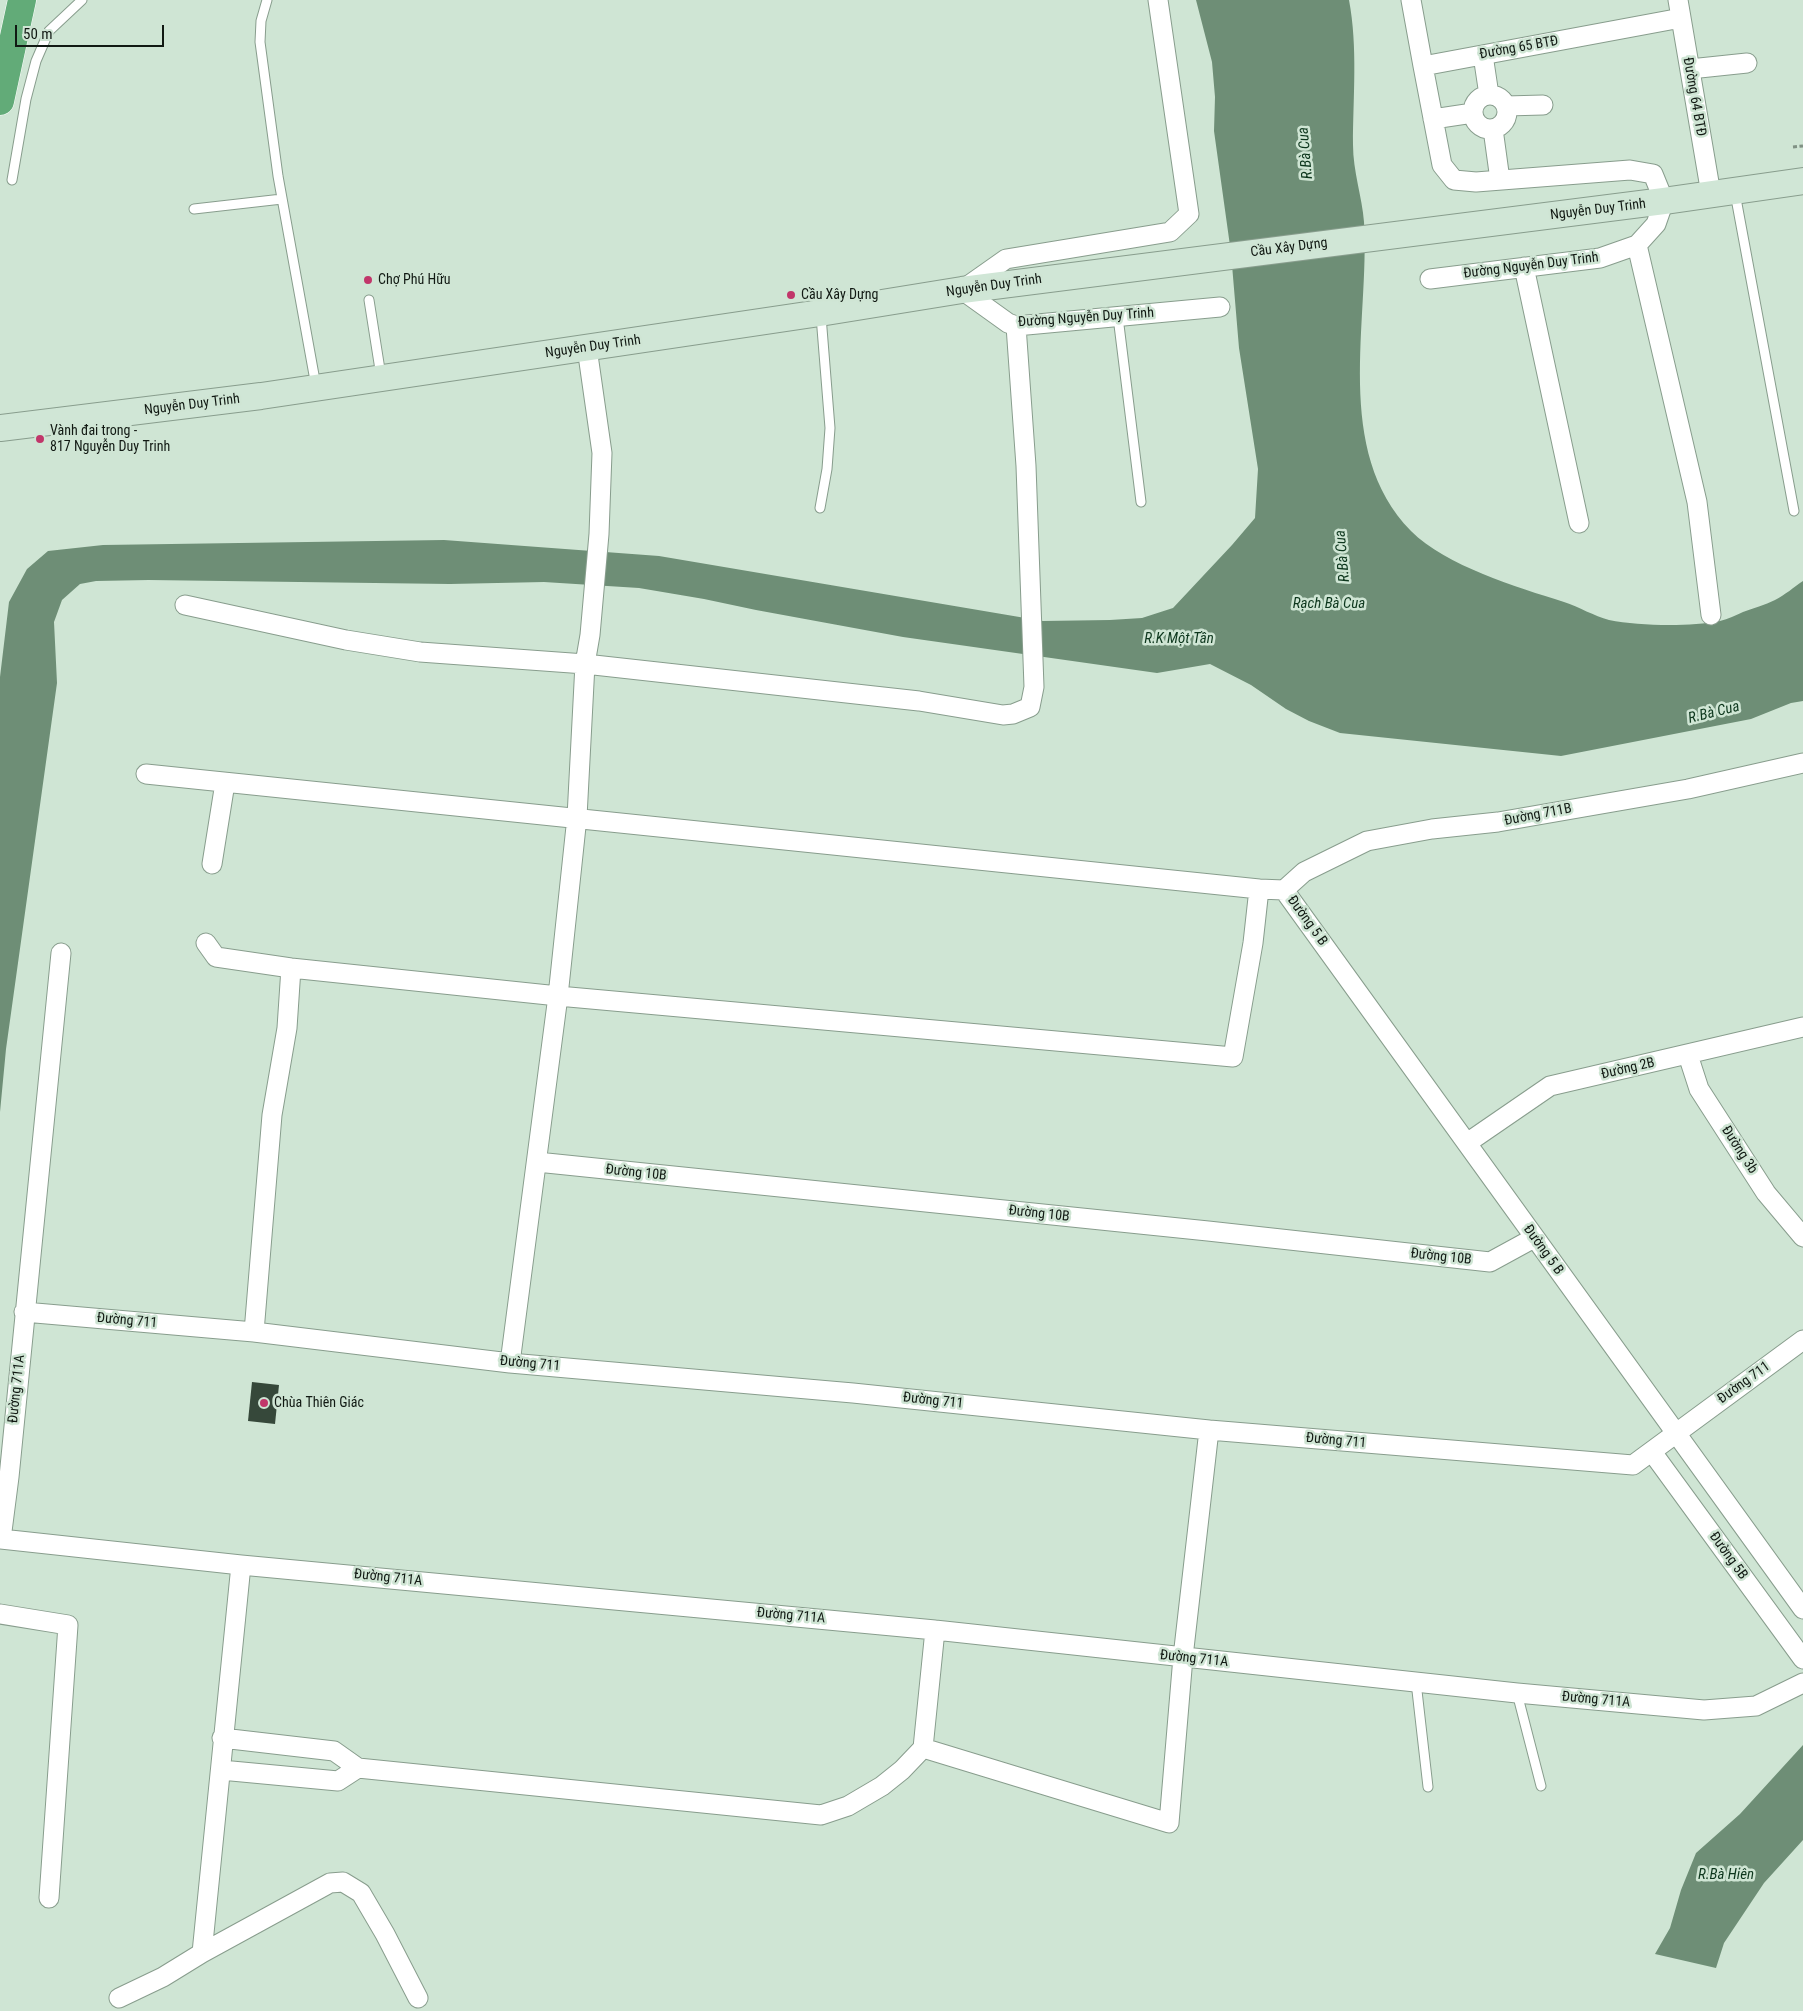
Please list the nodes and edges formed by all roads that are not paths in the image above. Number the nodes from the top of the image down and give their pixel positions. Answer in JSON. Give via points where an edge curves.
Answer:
{"nodes":[{"id":1,"x":22,"y":0,"type":"edge"},
{"id":2,"x":82,"y":0,"type":"edge"},
{"id":3,"x":267,"y":0,"type":"edge"},
{"id":4,"x":1158,"y":0,"type":"edge"},
{"id":5,"x":1411,"y":0,"type":"edge"},
{"id":6,"x":1679,"y":9,"type":"edge"},
{"id":7,"x":1483,"y":55,"type":"junction"},
{"id":8,"x":1747,"y":63,"type":"dead end"},
{"id":9,"x":1423,"y":66,"type":"junction"},
{"id":10,"x":1690,"y":69,"type":"junction"},
{"id":11,"x":1490,"y":95,"type":"junction"},
{"id":12,"x":0,"y":101,"type":"edge"},
{"id":13,"x":1543,"y":105,"type":"dead end"},
{"id":14,"x":1506,"y":106,"type":"junction"},
{"id":15,"x":1473,"y":114,"type":"junction"},
{"id":16,"x":1433,"y":119,"type":"junction"},
{"id":17,"x":1494,"y":129,"type":"junction"},
{"id":18,"x":12,"y":180,"type":"dead end"},
{"id":19,"x":1500,"y":180,"type":"junction"},
{"id":20,"x":1803,"y":181,"type":"edge"},
{"id":21,"x":1723,"y":193,"type":"junction"},
{"id":22,"x":282,"y":199,"type":"junction"},
{"id":23,"x":1664,"y":201,"type":"junction"},
{"id":24,"x":194,"y":209,"type":"dead end"},
{"id":25,"x":1392,"y":235,"type":"joint"},
{"id":26,"x":1637,"y":245,"type":"junction"},
{"id":27,"x":1186,"y":261,"type":"joint"},
{"id":28,"x":1524,"y":267,"type":"junction"},
{"id":29,"x":1430,"y":279,"type":"dead end"},
{"id":30,"x":962,"y":290,"type":"junction"},
{"id":31,"x":369,"y":300,"type":"dead end"},
{"id":32,"x":1220,"y":307,"type":"dead end"},
{"id":33,"x":820,"y":313,"type":"junction"},
{"id":34,"x":1118,"y":317,"type":"junction"},
{"id":35,"x":1016,"y":326,"type":"junction"},
{"id":36,"x":588,"y":348,"type":"junction"},
{"id":37,"x":382,"y":378,"type":"junction"},
{"id":38,"x":316,"y":388,"type":"junction"},
{"id":39,"x":0,"y":428,"type":"edge"},
{"id":40,"x":1141,"y":502,"type":"dead end"},
{"id":41,"x":820,"y":508,"type":"dead end"},
{"id":42,"x":1794,"y":511,"type":"dead end"},
{"id":43,"x":1578,"y":523,"type":"dead end"},
{"id":44,"x":185,"y":605,"type":"dead end"},
{"id":45,"x":1711,"y":615,"type":"dead end"},
{"id":46,"x":585,"y":664,"type":"junction"},
{"id":47,"x":1803,"y":764,"type":"edge"},
{"id":48,"x":146,"y":774,"type":"dead end"},
{"id":49,"x":225,"y":783,"type":"junction"},
{"id":50,"x":577,"y":817,"type":"junction"},
{"id":51,"x":212,"y":864,"type":"dead end"},
{"id":52,"x":1259,"y":889,"type":"junction"},
{"id":53,"x":1284,"y":890,"type":"junction"},
{"id":54,"x":206,"y":943,"type":"dead end"},
{"id":55,"x":61,"y":954,"type":"dead end"},
{"id":56,"x":291,"y":968,"type":"junction"},
{"id":57,"x":558,"y":996,"type":"junction"},
{"id":58,"x":1803,"y":1027,"type":"edge"},
{"id":59,"x":1688,"y":1055,"type":"junction"},
{"id":60,"x":1467,"y":1143,"type":"junction"},
{"id":61,"x":537,"y":1162,"type":"junction"},
{"id":62,"x":1803,"y":1237,"type":"edge"},
{"id":63,"x":1534,"y":1238,"type":"junction"},
{"id":64,"x":24,"y":1312,"type":"junction"},
{"id":65,"x":254,"y":1332,"type":"junction"},
{"id":66,"x":1803,"y":1340,"type":"edge"},
{"id":67,"x":510,"y":1363,"type":"junction"},
{"id":68,"x":1209,"y":1430,"type":"junction"},
{"id":69,"x":1676,"y":1433,"type":"junction"},
{"id":70,"x":1652,"y":1452,"type":"junction"},
{"id":71,"x":1,"y":1539,"type":"edge"},
{"id":72,"x":0,"y":1544,"type":"edge"},
{"id":73,"x":240,"y":1565,"type":"junction"},
{"id":74,"x":1803,"y":1609,"type":"edge"},
{"id":75,"x":0,"y":1614,"type":"edge"},
{"id":76,"x":935,"y":1630,"type":"junction"},
{"id":77,"x":1183,"y":1658,"type":"junction"},
{"id":78,"x":1803,"y":1659,"type":"edge"},
{"id":79,"x":1416,"y":1682,"type":"junction"},
{"id":80,"x":1803,"y":1683,"type":"edge"},
{"id":81,"x":1517,"y":1693,"type":"junction"},
{"id":82,"x":222,"y":1738,"type":"junction"},
{"id":83,"x":923,"y":1748,"type":"junction"},
{"id":84,"x":358,"y":1768,"type":"junction"},
{"id":85,"x":221,"y":1770,"type":"junction"},
{"id":86,"x":1541,"y":1786,"type":"dead end"},
{"id":87,"x":1428,"y":1787,"type":"dead end"},
{"id":88,"x":49,"y":1898,"type":"dead end"},
{"id":89,"x":202,"y":1953,"type":"junction"},
{"id":90,"x":119,"y":1998,"type":"dead end"},
{"id":91,"x":418,"y":1998,"type":"dead end"}],
"edges":[{"from":1,"to":12,"type":"highway"},
{"from":2,"to":18,"type":"lane","via":[[48,32],[36,61]]},
{"from":3,"to":22,"type":"lane","via":[[260,42]]},
{"from":4,"to":30,"type":"street","via":[[1189,214],[1170,232],[1006,259]]},
{"from":5,"to":9,"type":"street"},
{"from":6,"to":7,"type":"street","name":"Đường 65 BTĐ"},
{"from":6,"to":10,"type":"street","name":"Đường 64 BTĐ"},
{"from":7,"to":9,"type":"street","name":"Đường 65 BTĐ"},
{"from":7,"to":11,"type":"street"},
{"from":8,"to":10,"type":"street"},
{"from":9,"to":16,"type":"street"},
{"from":10,"to":21,"type":"street","name":"Đường 64 BTĐ"},
{"from":11,"to":14,"type":"street","via":[[1500,98]]},
{"from":11,"to":15,"type":"street","via":[[1481,98]]},
{"from":13,"to":14,"type":"street"},
{"from":14,"to":17,"type":"street","via":[[1507,116]]},
{"from":15,"to":16,"type":"street"},
{"from":15,"to":17,"type":"street","via":[[1476,122],[1484,128]]},
{"from":16,"to":19,"type":"street","via":[[1442,165],[1454,180]]},
{"from":17,"to":19,"type":"street"},
{"from":19,"to":23,"type":"street","via":[[1630,170],[1653,174]]},
{"from":20,"to":21,"type":"main road","name":"Nguyễn Duy Trinh"},
{"from":21,"to":23,"type":"main road","name":"Nguyễn Duy Trinh"},
{"from":21,"to":42,"type":"lane"},
{"from":22,"to":24,"type":"lane"},
{"from":22,"to":38,"type":"lane"},
{"from":23,"to":25,"type":"main road","name":"Nguyễn Duy Trinh"},
{"from":23,"to":26,"type":"street","name":"Đường Nguyễn Duy Trinh","via":[[1656,224]]},
{"from":25,"to":27,"type":"main road","name":"Cầu Xây Dựng"},
{"from":26,"to":28,"type":"street","name":"Đường Nguyễn Duy Trinh","via":[[1600,258]]},
{"from":26,"to":45,"type":"street","via":[[1697,502]]},
{"from":27,"to":30,"type":"main road","name":"Nguyễn Duy Trinh"},
{"from":28,"to":29,"type":"street","name":"Đường Nguyễn Duy Trinh"},
{"from":28,"to":43,"type":"street"},
{"from":30,"to":33,"type":"main road","name":"Nguyễn Duy Trinh"},
{"from":30,"to":35,"type":"street","name":"Đường Nguyễn Duy Trinh"},
{"from":31,"to":37,"type":"lane"},
{"from":32,"to":34,"type":"street","name":"Đường Nguyễn Duy Trinh"},
{"from":33,"to":36,"type":"main road","name":"Nguyễn Duy Trinh"},
{"from":33,"to":41,"type":"lane","via":[[830,428]]},
{"from":34,"to":35,"type":"street","name":"Đường Nguyễn Duy Trinh"},
{"from":34,"to":40,"type":"lane"},
{"from":35,"to":46,"type":"street","via":[[1031,586],[1034,686],[1030,707],[1003,715],[920,702]]},
{"from":36,"to":37,"type":"main road","name":"Nguyễn Duy Trinh"},
{"from":36,"to":46,"type":"street","via":[[602,453],[590,635]]},
{"from":37,"to":38,"type":"main road","name":"Nguyễn Duy Trinh"},
{"from":38,"to":39,"type":"main road","name":"Nguyễn Duy Trinh"},
{"from":44,"to":46,"type":"street","via":[[346,640],[420,652]]},
{"from":46,"to":50,"type":"street"},
{"from":47,"to":53,"type":"street","name":"Đường 711B","via":[[1498,822],[1367,840],[1304,872]]},
{"from":48,"to":49,"type":"street"},
{"from":49,"to":50,"type":"street"},
{"from":49,"to":51,"type":"street"},
{"from":50,"to":52,"type":"street"},
{"from":50,"to":57,"type":"street"},
{"from":52,"to":53,"type":"street"},
{"from":52,"to":57,"type":"street","via":[[1254,943],[1233,1057]]},
{"from":53,"to":60,"type":"street","name":"Đường 5 B"},
{"from":54,"to":56,"type":"street","via":[[216,957]]},
{"from":55,"to":64,"type":"street","name":"Đường 711A"},
{"from":56,"to":57,"type":"street"},
{"from":56,"to":65,"type":"street","via":[[287,1028],[272,1114]]},
{"from":57,"to":61,"type":"street"},
{"from":58,"to":59,"type":"street","name":"Đường 2B"},
{"from":59,"to":60,"type":"street","name":"Đường 2B","via":[[1550,1086]]},
{"from":59,"to":62,"type":"street","name":"Đường 3b","via":[[1699,1089],[1766,1193]]},
{"from":60,"to":63,"type":"street","name":"Đường 5 B"},
{"from":61,"to":63,"type":"street","name":"Đường 10B","via":[[1490,1262]]},
{"from":61,"to":67,"type":"street"},
{"from":63,"to":69,"type":"street","name":"Đường 5 B"},
{"from":64,"to":65,"type":"street","name":"Đường 711"},
{"from":64,"to":71,"type":"street","name":"Đường 711A"},
{"from":65,"to":67,"type":"street","name":"Đường 711"},
{"from":66,"to":69,"type":"street","name":"Đường 711"},
{"from":67,"to":68,"type":"street","name":"Đường 711","via":[[854,1393]]},
{"from":68,"to":70,"type":"street","name":"Đường 711","via":[[1634,1465]]},
{"from":68,"to":77,"type":"street"},
{"from":69,"to":70,"type":"street","name":"Đường 711"},
{"from":69,"to":74,"type":"street","name":"Đường 5 B"},
{"from":70,"to":78,"type":"street","name":"Đường 5B"},
{"from":71,"to":72,"type":"street"},
{"from":71,"to":73,"type":"street","name":"Đường 711A"},
{"from":73,"to":76,"type":"street","name":"Đường 711A"},
{"from":73,"to":82,"type":"street"},
{"from":75,"to":88,"type":"street","via":[[68,1625]]},
{"from":76,"to":77,"type":"street","name":"Đường 711A"},
{"from":76,"to":83,"type":"street"},
{"from":77,"to":79,"type":"street","name":"Đường 711A"},
{"from":77,"to":83,"type":"street","via":[[1169,1823]]},
{"from":79,"to":81,"type":"street","name":"Đường 711A"},
{"from":79,"to":87,"type":"lane"},
{"from":80,"to":81,"type":"street","name":"Đường 711A","via":[[1756,1706],[1704,1710]]},
{"from":81,"to":86,"type":"lane"},
{"from":82,"to":84,"type":"street","via":[[334,1751]]},
{"from":82,"to":85,"type":"street"},
{"from":83,"to":84,"type":"street","via":[[882,1786],[848,1806],[821,1815]]},
{"from":84,"to":85,"type":"street","via":[[338,1781]]},
{"from":85,"to":89,"type":"street"},
{"from":89,"to":90,"type":"street","via":[[163,1978]]},
{"from":89,"to":91,"type":"street","via":[[330,1883],[342,1882],[361,1893]]}]}
